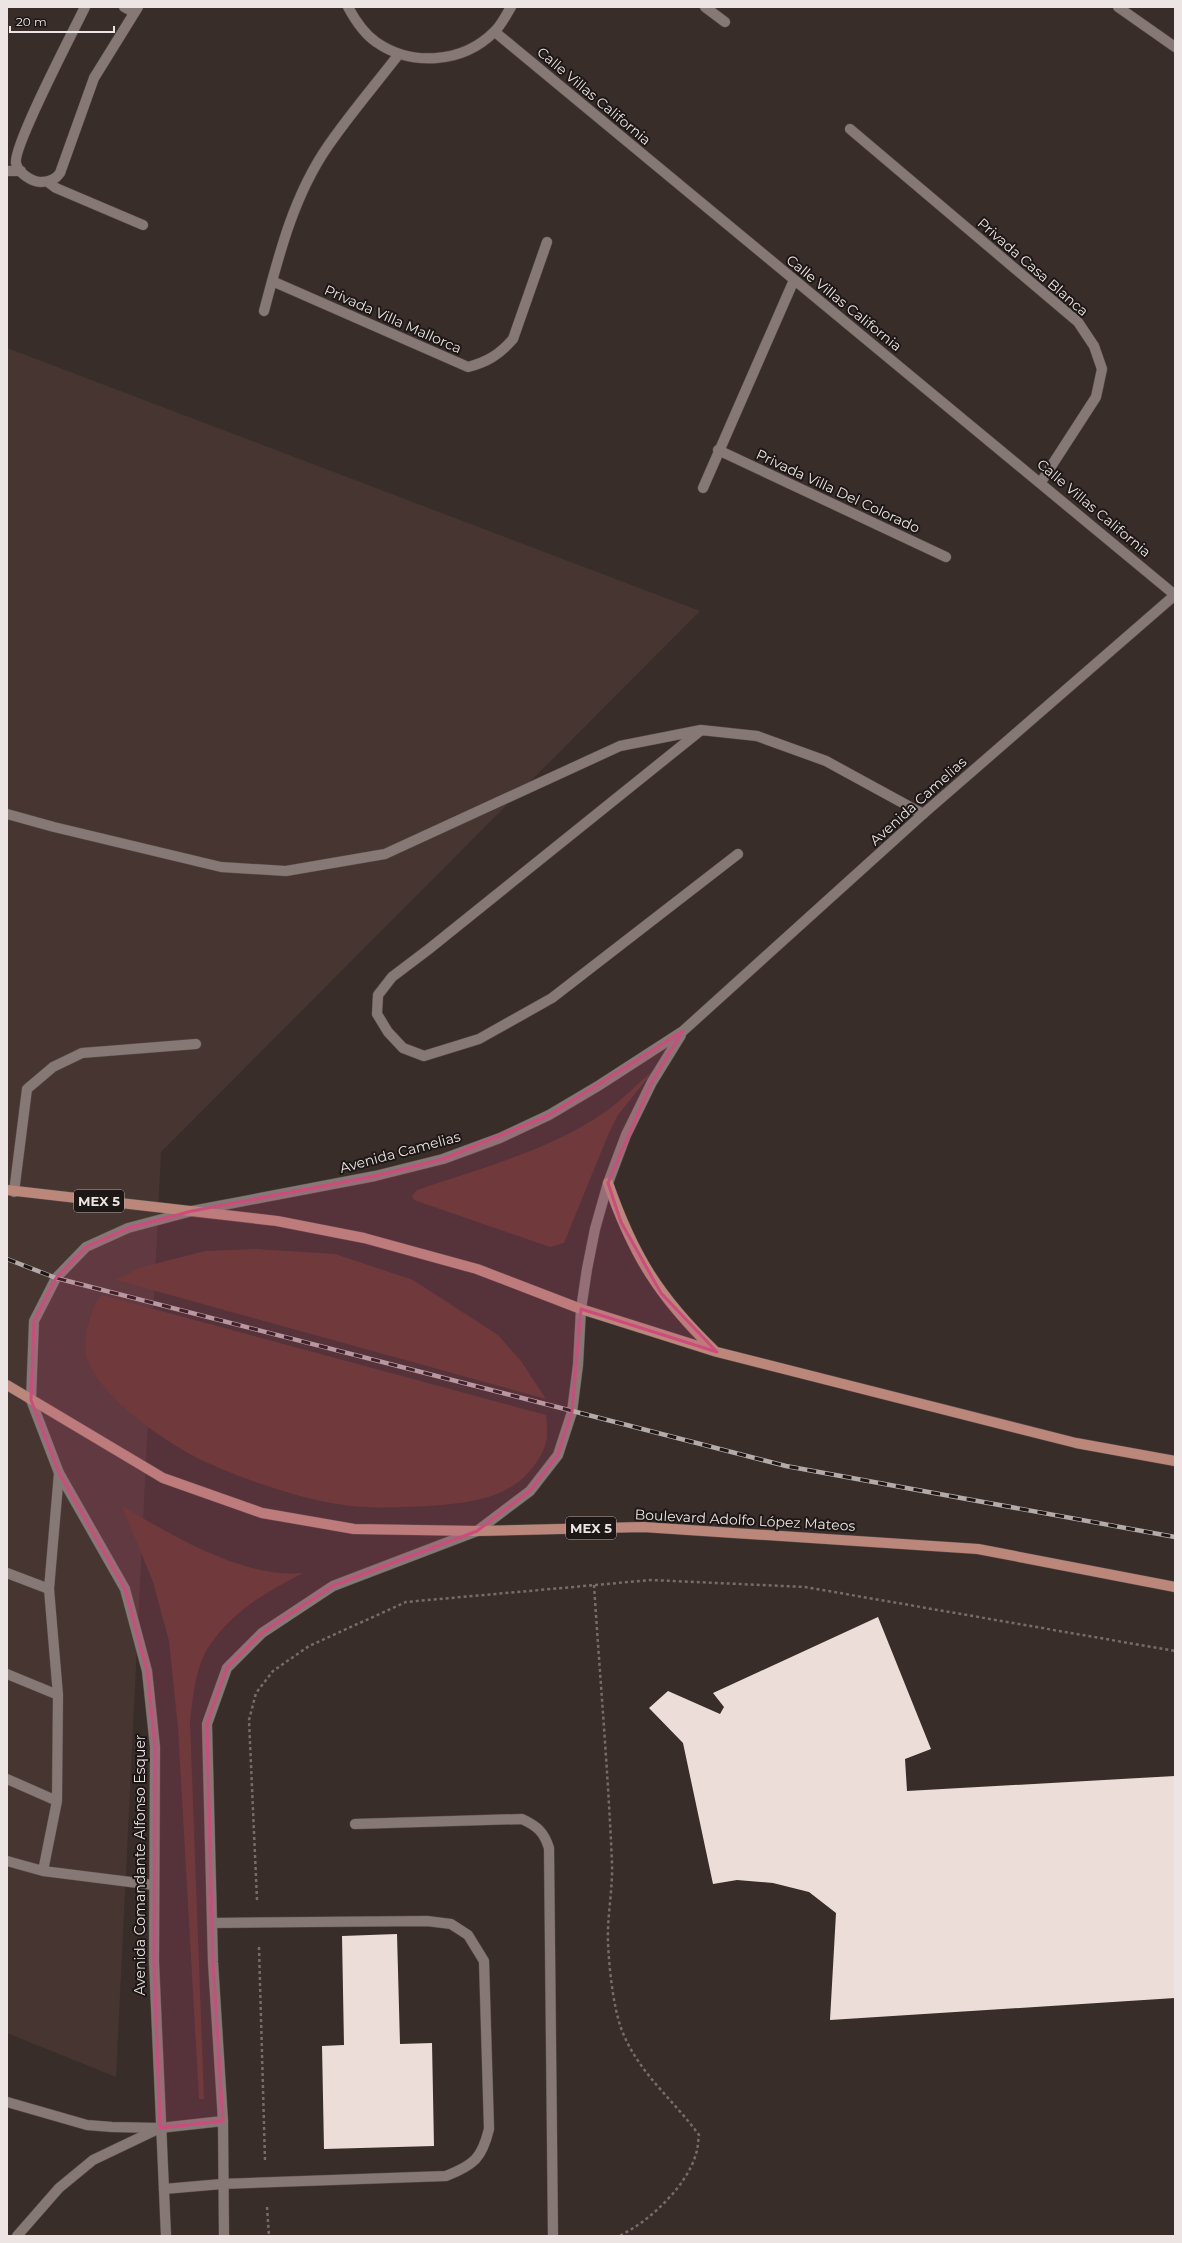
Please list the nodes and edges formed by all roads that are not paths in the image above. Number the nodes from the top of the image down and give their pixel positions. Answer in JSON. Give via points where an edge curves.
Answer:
{"nodes":[{"id":1,"x":85,"y":7,"type":"edge"},
{"id":2,"x":124,"y":7,"type":"edge"},
{"id":3,"x":348,"y":7,"type":"edge"},
{"id":4,"x":511,"y":7,"type":"edge"},
{"id":5,"x":705,"y":7,"type":"edge"},
{"id":6,"x":1118,"y":7,"type":"edge"},
{"id":7,"x":136,"y":10,"type":"edge"},
{"id":8,"x":724,"y":22,"type":"dead end"},
{"id":9,"x":495,"y":32,"type":"junction"},
{"id":10,"x":1175,"y":47,"type":"edge"},
{"id":11,"x":399,"y":54,"type":"junction"},
{"id":12,"x":850,"y":128,"type":"dead end"},
{"id":13,"x":7,"y":171,"type":"edge"},
{"id":14,"x":21,"y":171,"type":"junction"},
{"id":15,"x":48,"y":182,"type":"junction"},
{"id":16,"x":143,"y":225,"type":"dead end"},
{"id":17,"x":547,"y":242,"type":"dead end"},
{"id":18,"x":794,"y":280,"type":"junction"},
{"id":19,"x":272,"y":281,"type":"junction"},
{"id":20,"x":264,"y":311,"type":"dead end"},
{"id":21,"x":718,"y":450,"type":"junction"},
{"id":22,"x":1041,"y":482,"type":"junction"},
{"id":23,"x":703,"y":488,"type":"dead end"},
{"id":24,"x":946,"y":557,"type":"dead end"},
{"id":25,"x":1175,"y":595,"type":"edge"},
{"id":26,"x":701,"y":730,"type":"junction"},
{"id":27,"x":7,"y":814,"type":"edge"},
{"id":28,"x":923,"y":814,"type":"junction"},
{"id":29,"x":738,"y":854,"type":"dead end"},
{"id":30,"x":683,"y":1031,"type":"junction"},
{"id":31,"x":196,"y":1044,"type":"dead end"},
{"id":32,"x":608,"y":1183,"type":"junction"},
{"id":33,"x":11,"y":1191,"type":"edge"},
{"id":34,"x":192,"y":1211,"type":"junction"},
{"id":35,"x":581,"y":1309,"type":"junction"},
{"id":36,"x":717,"y":1352,"type":"junction"},
{"id":37,"x":7,"y":1386,"type":"edge"},
{"id":38,"x":31,"y":1400,"type":"junction"},
{"id":39,"x":1175,"y":1461,"type":"edge"},
{"id":40,"x":59,"y":1473,"type":"junction"},
{"id":41,"x":477,"y":1530,"type":"junction"},
{"id":42,"x":7,"y":1573,"type":"edge"},
{"id":43,"x":1175,"y":1587,"type":"edge"},
{"id":44,"x":49,"y":1589,"type":"junction"},
{"id":45,"x":7,"y":1674,"type":"edge"},
{"id":46,"x":58,"y":1695,"type":"junction"},
{"id":47,"x":7,"y":1779,"type":"edge"},
{"id":48,"x":57,"y":1801,"type":"junction"},
{"id":49,"x":355,"y":1824,"type":"dead end"},
{"id":50,"x":7,"y":1861,"type":"edge"},
{"id":51,"x":43,"y":1871,"type":"junction"},
{"id":52,"x":154,"y":1886,"type":"junction"},
{"id":53,"x":212,"y":1923,"type":"junction"},
{"id":54,"x":7,"y":2102,"type":"edge"},
{"id":55,"x":223,"y":2121,"type":"junction"},
{"id":56,"x":160,"y":2128,"type":"junction"},
{"id":57,"x":222,"y":2184,"type":"junction"},
{"id":58,"x":164,"y":2189,"type":"junction"},
{"id":59,"x":17,"y":2236,"type":"edge"},
{"id":60,"x":166,"y":2236,"type":"edge"},
{"id":61,"x":224,"y":2236,"type":"edge"},
{"id":62,"x":553,"y":2236,"type":"edge"}],
"edges":[{"from":1,"to":14,"type":"street","via":[[19,147],[16,164]]},
{"from":2,"to":7,"type":"street"},
{"from":3,"to":11,"type":"street","via":[[357,24],[376,42]]},
{"from":4,"to":9,"type":"street"},
{"from":5,"to":8,"type":"street"},
{"from":6,"to":10,"type":"street"},
{"from":7,"to":15,"type":"street","via":[[94,78],[60,173]]},
{"from":9,"to":11,"type":"street","via":[[474,47],[450,57],[424,59]]},
{"from":9,"to":18,"type":"street","name":"Calle Villas California"},
{"from":11,"to":19,"type":"street","via":[[327,146],[307,181],[289,224]]},
{"from":12,"to":22,"type":"street","name":"Privada Casa Blanca","via":[[1078,322],[1094,346],[1102,369],[1096,397]]},
{"from":13,"to":14,"type":"street"},
{"from":14,"to":15,"type":"street","via":[[29,178]]},
{"from":15,"to":16,"type":"street","via":[[56,188]]},
{"from":17,"to":19,"type":"street","name":"Privada Villa Mallorca","via":[[513,339],[488,361],[468,367]]},
{"from":18,"to":21,"type":"street"},
{"from":18,"to":22,"type":"street","name":"Calle Villas California"},
{"from":19,"to":20,"type":"street"},
{"from":21,"to":23,"type":"street"},
{"from":21,"to":24,"type":"street","name":"Privada Villa Del Colorado"},
{"from":22,"to":25,"type":"street","name":"Calle Villas California"},
{"from":25,"to":28,"type":"street","name":"Avenida Camelias"},
{"from":26,"to":27,"type":"street","via":[[620,746],[385,854],[286,871],[221,868]]},
{"from":26,"to":28,"type":"street","via":[[757,736],[826,761]]},
{"from":26,"to":29,"type":"street","via":[[392,977],[378,995],[377,1014],[388,1032],[403,1048],[424,1056],[479,1039],[552,998]]},
{"from":28,"to":30,"type":"street","name":"Avenida Camelias"},
{"from":30,"to":32,"type":"street","name":"Avenida Camelias","via":[[652,1082],[626,1135]]},
{"from":30,"to":34,"type":"street","name":"Avenida Camelias","via":[[549,1115],[500,1138],[443,1159],[375,1176]]},
{"from":31,"to":33,"type":"street","via":[[82,1053],[53,1067],[27,1089]]},
{"from":32,"to":35,"type":"street","name":"Avenida Camelias","via":[[595,1229]]},
{"from":32,"to":36,"type":"main road","via":[[621,1222],[661,1293]]},
{"from":33,"to":34,"type":"main road","number":"MEX 5"},
{"from":34,"to":35,"type":"main road","number":"MEX 5","via":[[277,1221],[364,1238],[477,1269]]},
{"from":34,"to":38,"type":"street","name":"Avenida Camelias","via":[[128,1228],[86,1247],[56,1278],[34,1321]]},
{"from":35,"to":36,"type":"main road","number":"MEX 5"},
{"from":35,"to":41,"type":"street","name":"Avenida Camelias","via":[[572,1412],[558,1455],[530,1491]]},
{"from":36,"to":39,"type":"main road","number":"MEX 5","via":[[1076,1443]]},
{"from":37,"to":38,"type":"main road","name":"Boulevard Adolfo López Mateos","number":"MEX 5"},
{"from":38,"to":40,"type":"street","name":"Avenida Comandante Alfonso Esquer"},
{"from":38,"to":41,"type":"main road","name":"Boulevard Adolfo López Mateos","number":"MEX 5","via":[[163,1478],[262,1513],[354,1529]]},
{"from":40,"to":44,"type":"street"},
{"from":40,"to":52,"type":"street","name":"Avenida Comandante Alfonso Esquer","via":[[125,1589],[147,1671],[156,1747]]},
{"from":41,"to":43,"type":"main road","name":"Boulevard Adolfo López Mateos","number":"MEX 5","via":[[643,1527],[978,1549]]},
{"from":41,"to":53,"type":"street","via":[[333,1586],[262,1632],[227,1668],[207,1724]]},
{"from":42,"to":44,"type":"street"},
{"from":44,"to":46,"type":"street"},
{"from":45,"to":46,"type":"street"},
{"from":46,"to":48,"type":"street"},
{"from":47,"to":48,"type":"street"},
{"from":48,"to":51,"type":"street"},
{"from":49,"to":62,"type":"street","via":[[522,1819],[537,1826],[545,1836],[549,1848]]},
{"from":50,"to":51,"type":"street"},
{"from":51,"to":52,"type":"street"},
{"from":52,"to":56,"type":"street","name":"Avenida Comandante Alfonso Esquer"},
{"from":53,"to":55,"type":"street"},
{"from":53,"to":57,"type":"street","via":[[427,1921],[451,1924],[468,1935],[484,1961],[489,2122],[485,2147],[466,2169],[446,2176]]},
{"from":54,"to":56,"type":"street","via":[[87,2125]]},
{"from":55,"to":56,"type":"street"},
{"from":55,"to":57,"type":"street"},
{"from":56,"to":58,"type":"street","name":"Avenida Comandante Alfonso Esquer"},
{"from":56,"to":59,"type":"street","via":[[93,2160],[59,2188]]},
{"from":57,"to":58,"type":"street"},
{"from":57,"to":61,"type":"street"},
{"from":58,"to":60,"type":"street","name":"Avenida Comandante Alfonso Esquer"}]}
